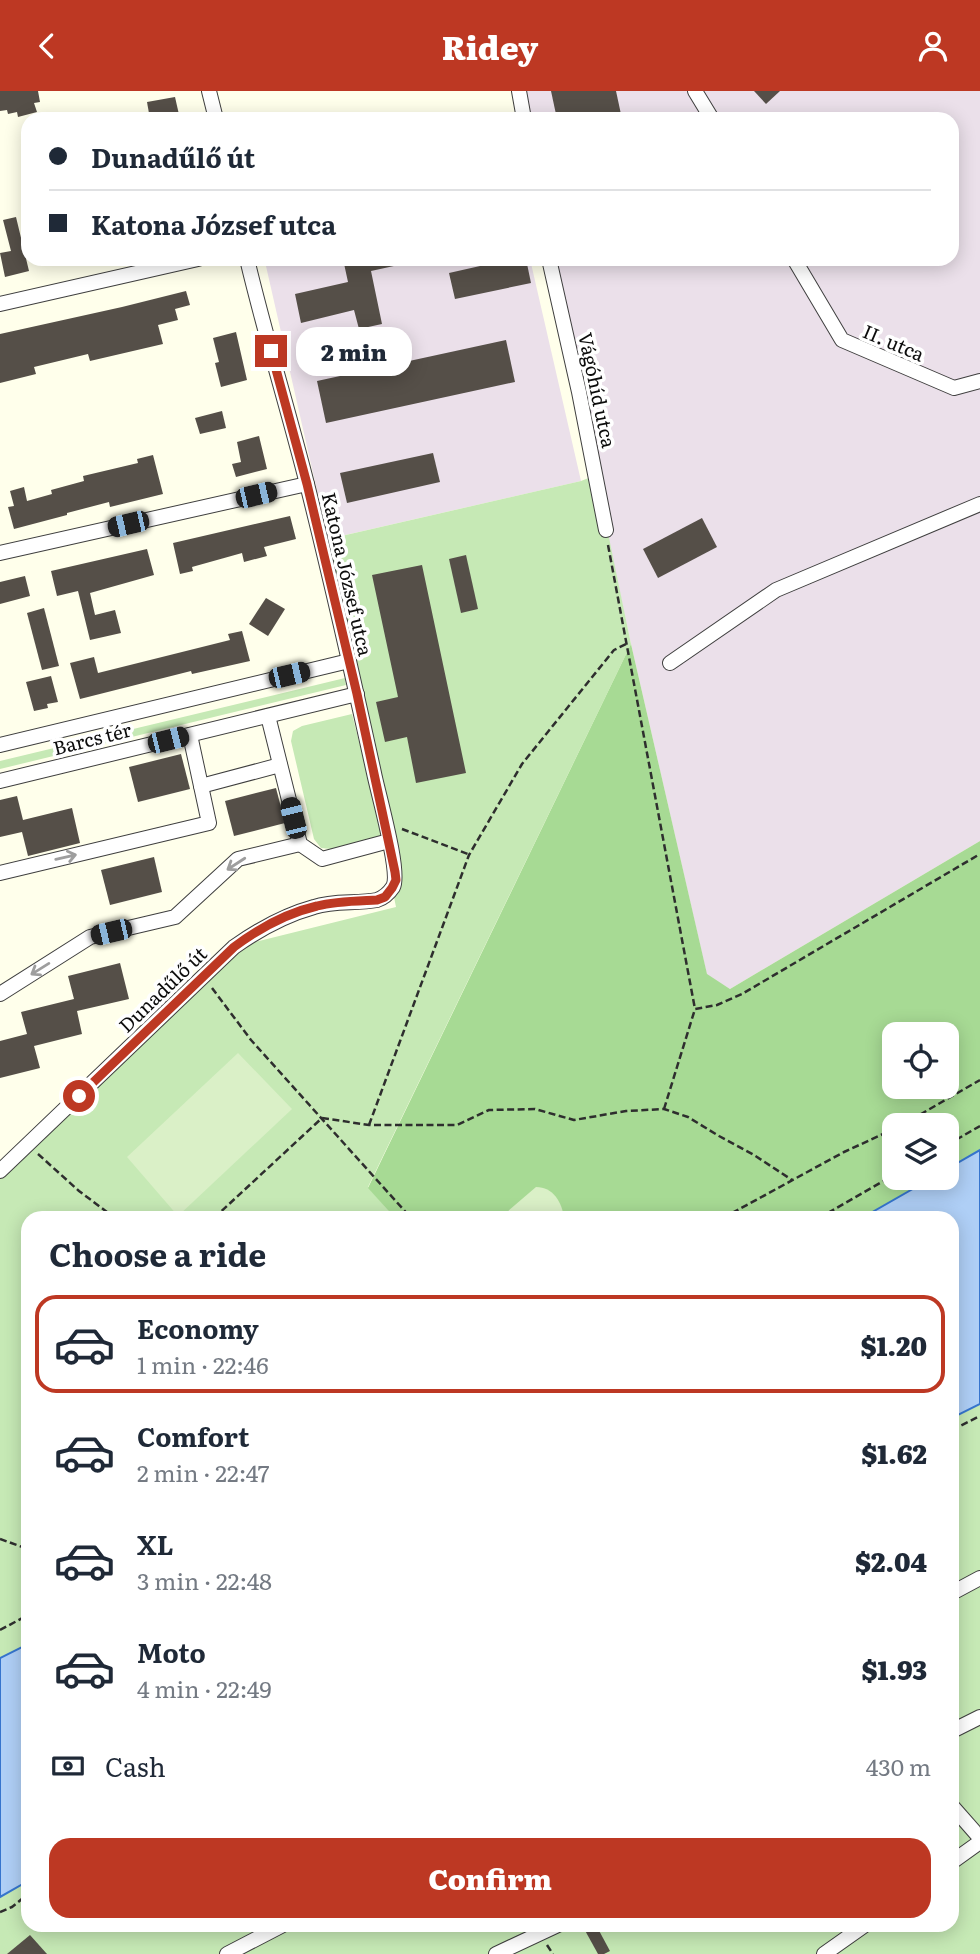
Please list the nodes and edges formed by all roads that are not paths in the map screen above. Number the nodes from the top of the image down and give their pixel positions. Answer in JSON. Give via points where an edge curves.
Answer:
{"nodes":[{"id":1,"x":209,"y":91,"type":"edge"},
{"id":2,"x":519,"y":91,"type":"edge"},
{"id":3,"x":695,"y":91,"type":"edge"},
{"id":4,"x":214,"y":112,"type":"edge"},
{"id":5,"x":523,"y":112,"type":"edge"},
{"id":6,"x":708,"y":112,"type":"edge"},
{"id":7,"x":167,"y":266,"type":"edge"},
{"id":8,"x":249,"y":266,"type":"edge"},
{"id":9,"x":551,"y":266,"type":"edge"},
{"id":10,"x":798,"y":266,"type":"edge"},
{"id":11,"x":0,"y":304,"type":"edge"},
{"id":12,"x":980,"y":381,"type":"edge"},
{"id":13,"x":307,"y":484,"type":"junction"},
{"id":14,"x":980,"y":504,"type":"edge"},
{"id":15,"x":606,"y":530,"type":"road end"},
{"id":16,"x":0,"y":553,"type":"edge"},
{"id":17,"x":349,"y":661,"type":"junction"},
{"id":18,"x":670,"y":663,"type":"dead end"},
{"id":19,"x":357,"y":694,"type":"junction"},
{"id":20,"x":268,"y":716,"type":"junction"},
{"id":21,"x":190,"y":734,"type":"junction"},
{"id":22,"x":0,"y":745,"type":"edge"},
{"id":23,"x":280,"y":765,"type":"junction"},
{"id":24,"x":0,"y":781,"type":"edge"},
{"id":25,"x":201,"y":786,"type":"junction"},
{"id":26,"x":389,"y":841,"type":"junction"},
{"id":27,"x":300,"y":844,"type":"junction"},
{"id":28,"x":392,"y":859,"type":"joint"},
{"id":29,"x":0,"y":873,"type":"edge"},
{"id":30,"x":0,"y":994,"type":"edge"},
{"id":31,"x":0,"y":1171,"type":"edge"},
{"id":32,"x":980,"y":1578,"type":"edge"},
{"id":33,"x":959,"y":1589,"type":"edge"},
{"id":34,"x":980,"y":1717,"type":"edge"},
{"id":35,"x":959,"y":1728,"type":"edge"},
{"id":36,"x":959,"y":1814,"type":"edge"},
{"id":37,"x":980,"y":1840,"type":"edge"},
{"id":38,"x":959,"y":1856,"type":"edge"},
{"id":39,"x":269,"y":1932,"type":"edge"},
{"id":40,"x":543,"y":1932,"type":"edge"},
{"id":41,"x":854,"y":1932,"type":"edge"},
{"id":42,"x":227,"y":1954,"type":"edge"},
{"id":43,"x":496,"y":1954,"type":"edge"},
{"id":44,"x":824,"y":1954,"type":"edge"}],
"edges":[{"from":1,"to":4,"type":"street"},
{"from":2,"to":5,"type":"street"},
{"from":3,"to":6,"type":"street"},
{"from":7,"to":11,"type":"street"},
{"from":8,"to":13,"type":"street","name":"Katona József utca"},
{"from":9,"to":15,"type":"street","name":"Vágóhíd utca"},
{"from":10,"to":12,"type":"street","name":"II. utca","via":[[842,340],[954,388]]},
{"from":13,"to":16,"type":"street"},
{"from":13,"to":17,"type":"street","name":"Katona József utca"},
{"from":14,"to":18,"type":"street","via":[[776,590]]},
{"from":17,"to":19,"type":"street","name":"Katona József utca"},
{"from":17,"to":22,"type":"street","name":"Barcs tér"},
{"from":19,"to":20,"type":"street","name":"Barcs tér"},
{"from":19,"to":26,"type":"street","name":"Katona József utca"},
{"from":20,"to":21,"type":"street","name":"Barcs tér"},
{"from":20,"to":23,"type":"street"},
{"from":21,"to":24,"type":"street","name":"Barcs tér"},
{"from":21,"to":25,"type":"street"},
{"from":23,"to":25,"type":"street"},
{"from":23,"to":27,"type":"street"},
{"from":29,"to":25,"type":"street","one_way":true,"via":[[209,823]]},
{"from":26,"to":27,"type":"street","via":[[322,859]]},
{"from":26,"to":28,"type":"street","name":"Katona József utca"},
{"from":27,"to":30,"type":"street","one_way":true,"via":[[238,859],[175,917],[90,937]]},
{"from":28,"to":31,"type":"street","name":"Dunadűlő út","via":[[396,880],[385,897],[317,905],[234,947]]},
{"from":32,"to":33,"type":"street"},
{"from":34,"to":35,"type":"street"},
{"from":36,"to":37,"type":"street"},
{"from":37,"to":38,"type":"street"},
{"from":39,"to":42,"type":"street"},
{"from":40,"to":43,"type":"street"},
{"from":41,"to":44,"type":"street"}]}
